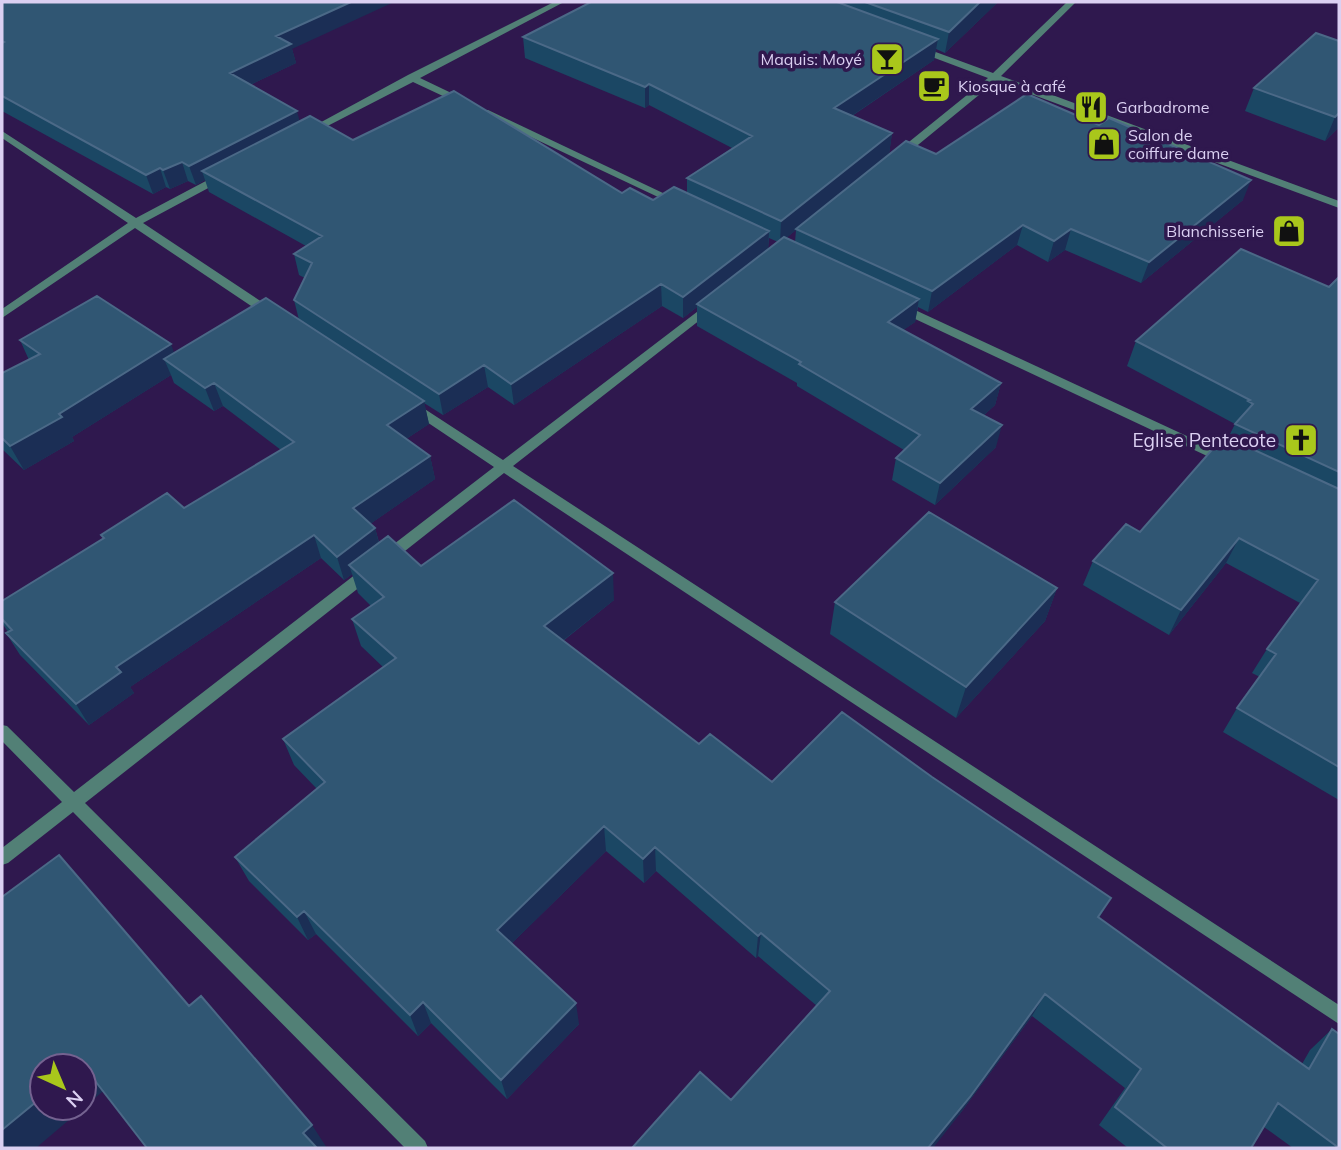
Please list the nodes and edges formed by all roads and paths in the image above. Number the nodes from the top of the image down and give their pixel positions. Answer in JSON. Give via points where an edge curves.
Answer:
{"nodes":[{"id":1,"x":560,"y":2,"type":"edge"},
{"id":2,"x":1072,"y":2,"type":"edge"},
{"id":3,"x":906,"y":44,"type":"edge"},
{"id":4,"x":411,"y":77,"type":"junction"},
{"id":5,"x":994,"y":78,"type":"junction"},
{"id":6,"x":2,"y":134,"type":"edge"},
{"id":7,"x":291,"y":141,"type":"edge"},
{"id":8,"x":887,"y":164,"type":"edge"},
{"id":9,"x":231,"y":173,"type":"edge"},
{"id":10,"x":1339,"y":205,"type":"edge"},
{"id":11,"x":695,"y":210,"type":"edge"},
{"id":12,"x":135,"y":223,"type":"junction"},
{"id":13,"x":717,"y":301,"type":"edge"},
{"id":14,"x":892,"y":303,"type":"edge"},
{"id":15,"x":2,"y":314,"type":"edge"},
{"id":16,"x":285,"y":322,"type":"edge"},
{"id":17,"x":400,"y":398,"type":"edge"},
{"id":18,"x":1240,"y":466,"type":"edge"},
{"id":19,"x":504,"y":467,"type":"junction"},
{"id":20,"x":2,"y":731,"type":"edge"},
{"id":21,"x":73,"y":803,"type":"junction"},
{"id":22,"x":2,"y":858,"type":"edge"},
{"id":23,"x":1339,"y":1015,"type":"edge"},
{"id":24,"x":418,"y":1148,"type":"edge"}],
"edges":[{"from":1,"to":4,"type":"street"},
{"from":2,"to":5,"type":"street"},
{"from":3,"to":5,"type":"street"},
{"from":4,"to":7,"type":"street"},
{"from":4,"to":11,"type":"street"},
{"from":5,"to":8,"type":"street"},
{"from":5,"to":10,"type":"street"},
{"from":6,"to":12,"type":"street"},
{"from":9,"to":12,"type":"street"},
{"from":12,"to":15,"type":"street"},
{"from":12,"to":16,"type":"street"},
{"from":13,"to":19,"type":"street"},
{"from":14,"to":18,"type":"street"},
{"from":17,"to":19,"type":"street"},
{"from":19,"to":21,"type":"street"},
{"from":19,"to":23,"type":"street"},
{"from":20,"to":21,"type":"street"},
{"from":21,"to":22,"type":"street"},
{"from":21,"to":24,"type":"street"}]}
